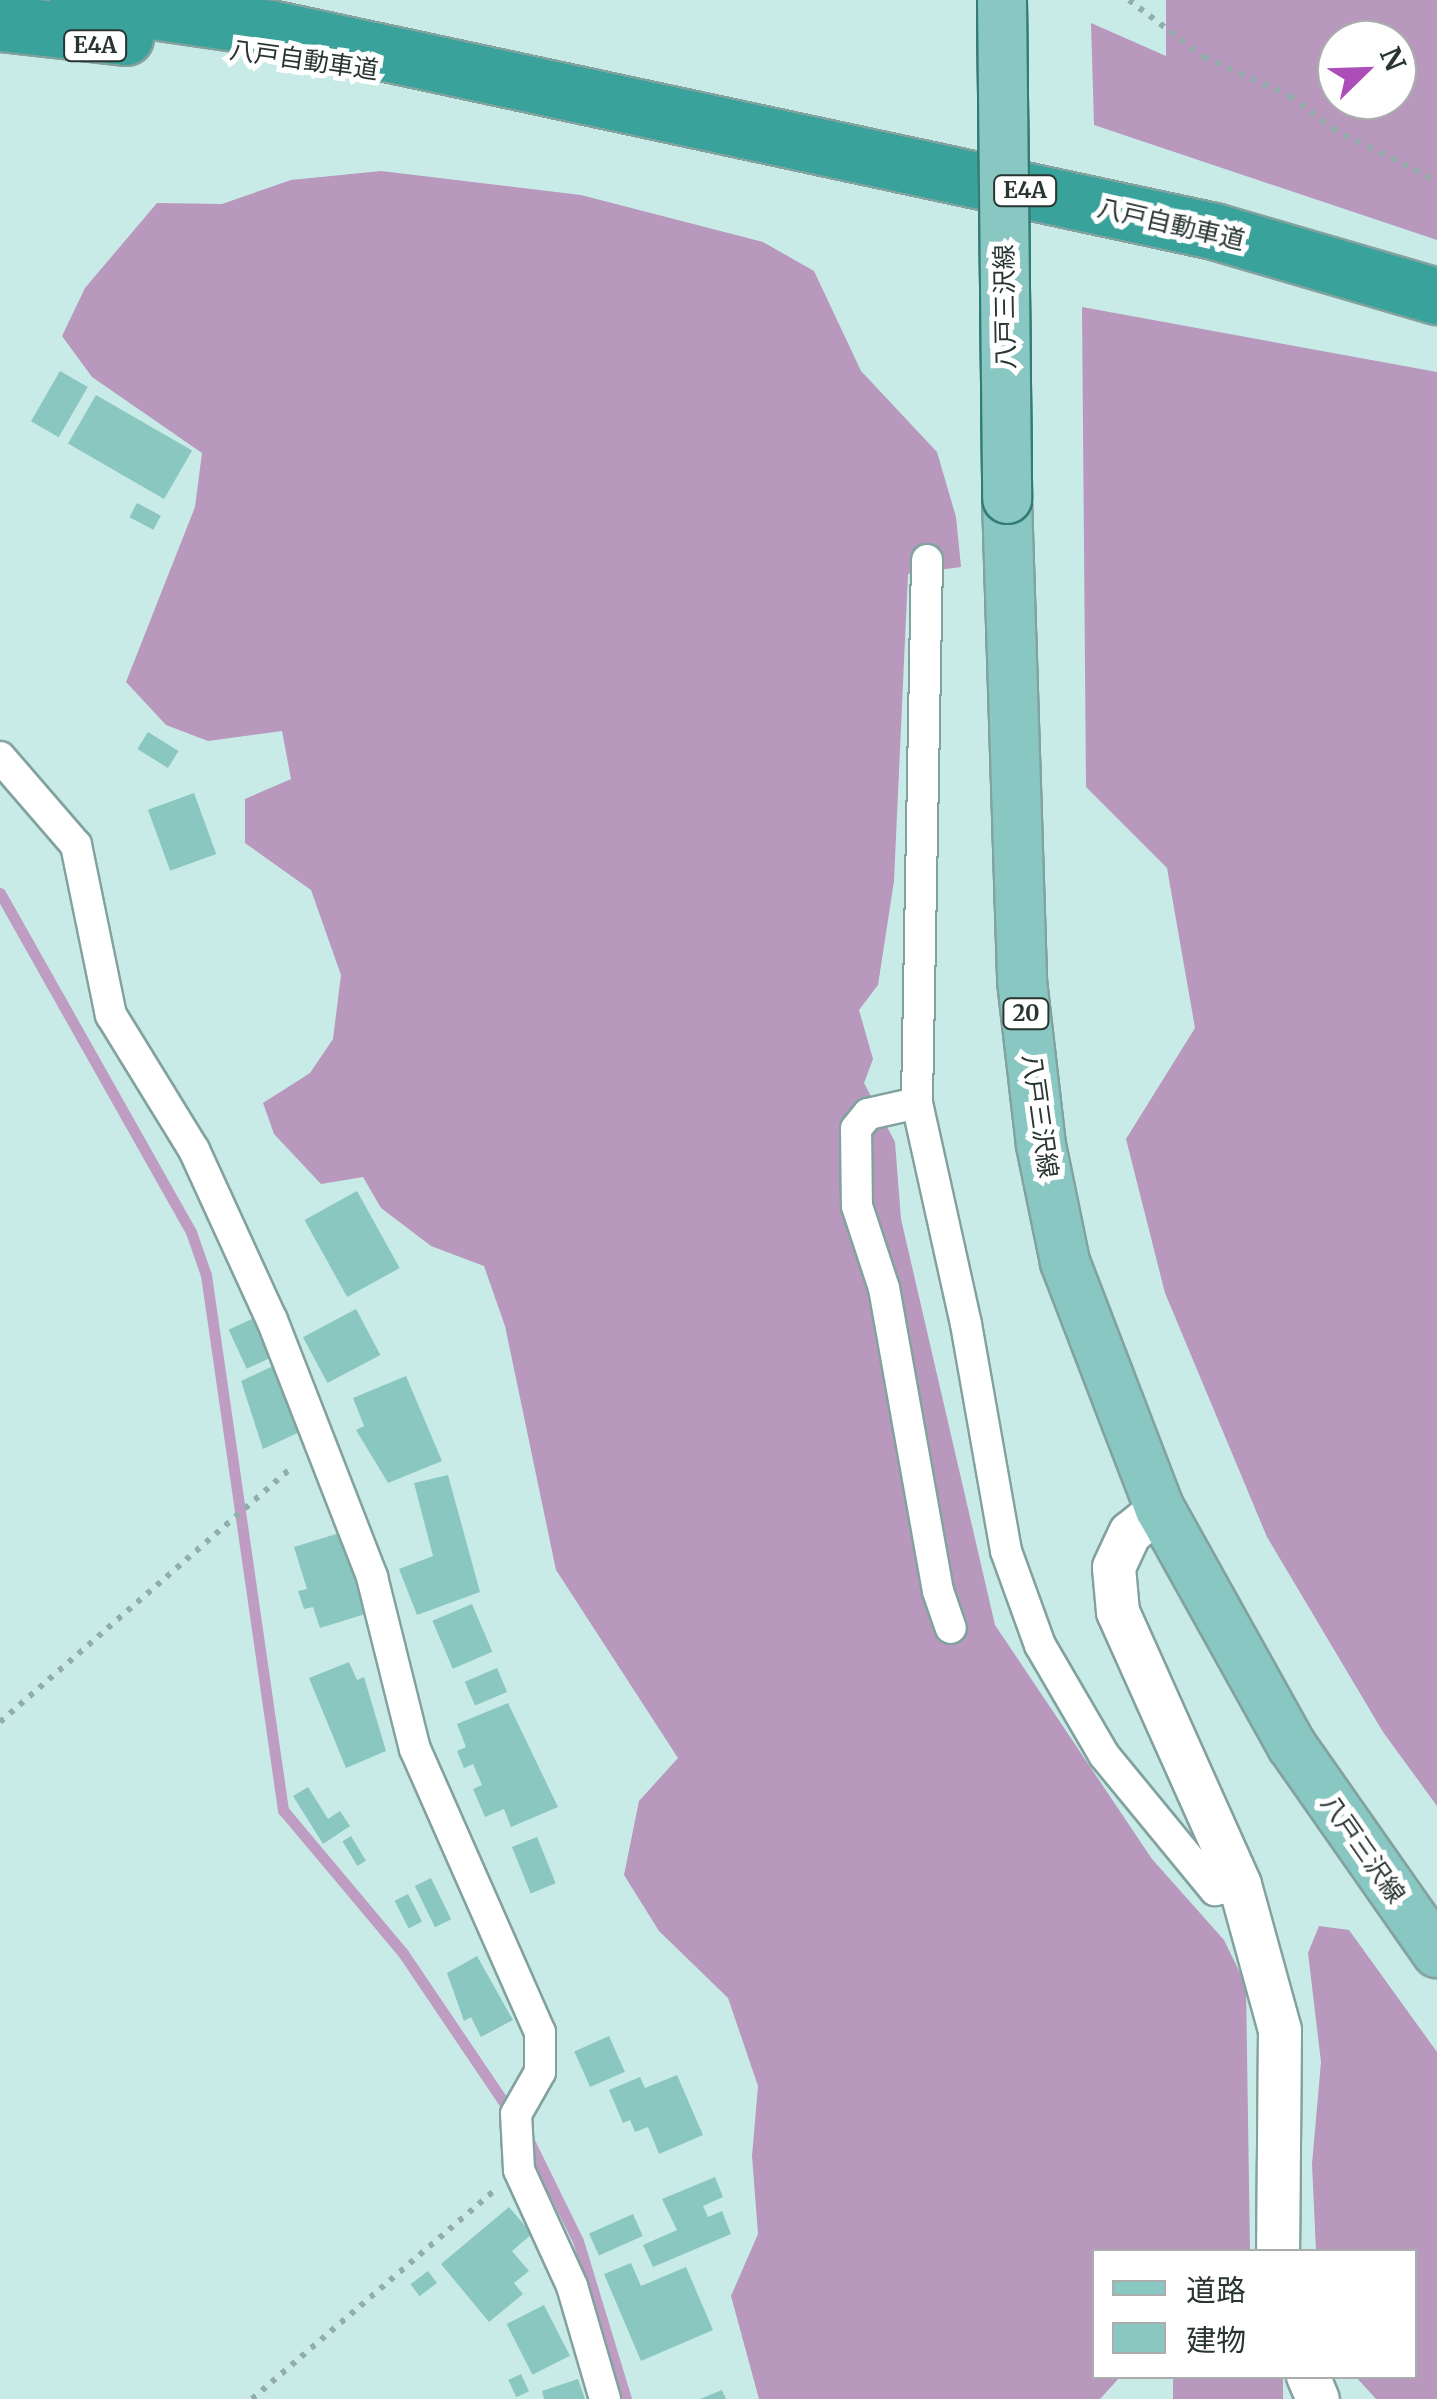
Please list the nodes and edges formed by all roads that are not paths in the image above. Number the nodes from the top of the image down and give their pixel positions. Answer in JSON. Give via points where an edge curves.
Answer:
{"nodes":[{"id":1,"x":77,"y":0,"type":"edge"},
{"id":2,"x":1002,"y":0,"type":"edge"},
{"id":3,"x":0,"y":22,"type":"edge"},
{"id":4,"x":190,"y":44,"type":"junction"},
{"id":5,"x":0,"y":48,"type":"edge"},
{"id":6,"x":608,"y":101,"type":"junction"},
{"id":7,"x":1437,"y":296,"type":"edge"},
{"id":8,"x":927,"y":560,"type":"dead end"},
{"id":9,"x":0,"y":756,"type":"edge"},
{"id":10,"x":917,"y":1103,"type":"junction"},
{"id":11,"x":1160,"y":1509,"type":"junction"},
{"id":12,"x":951,"y":1628,"type":"dead end"},
{"id":13,"x":1240,"y":1886,"type":"junction"},
{"id":14,"x":1437,"y":1953,"type":"edge"},
{"id":15,"x":1278,"y":2249,"type":"edge"},
{"id":16,"x":606,"y":2399,"type":"edge"}],
"edges":[{"from":1,"to":6,"type":"highway","name":"八戸自動車道","number":"E4A","via":[[270,28]]},
{"from":2,"to":11,"type":"main road","name":"八戸三沢線","number":"20","bridge":true,"via":[[1006,499],[1022,981],[1042,1145],[1065,1262]]},
{"from":3,"to":4,"type":"highway","name":"八戸自動車道","number":"E4A"},
{"from":4,"to":5,"type":"highway","number":"E4A"},
{"from":4,"to":6,"type":"highway","name":"八戸自動車道","number":"E4A"},
{"from":6,"to":7,"type":"highway","name":"八戸自動車道","number":"E4A","via":[[1214,232]]},
{"from":8,"to":10,"type":"street"},
{"from":9,"to":16,"type":"street","via":[[76,845],[112,1015],[194,1150],[321,1441],[372,1577],[415,1749],[540,2032],[540,2072],[516,2114],[520,2170],[572,2286]]},
{"from":10,"to":12,"type":"street","via":[[868,1114],[856,1129],[857,1206],[884,1288],[938,1591]]},
{"from":10,"to":13,"type":"street","via":[[1006,1551],[1040,1645],[1104,1755],[1197,1871],[1215,1890]]},
{"from":11,"to":13,"type":"street","via":[[1130,1533],[1114,1568],[1118,1612]]},
{"from":11,"to":14,"type":"main road","name":"八戸三沢線","number":"20","via":[[1292,1746]]},
{"from":13,"to":15,"type":"street","via":[[1280,2030]]}]}
